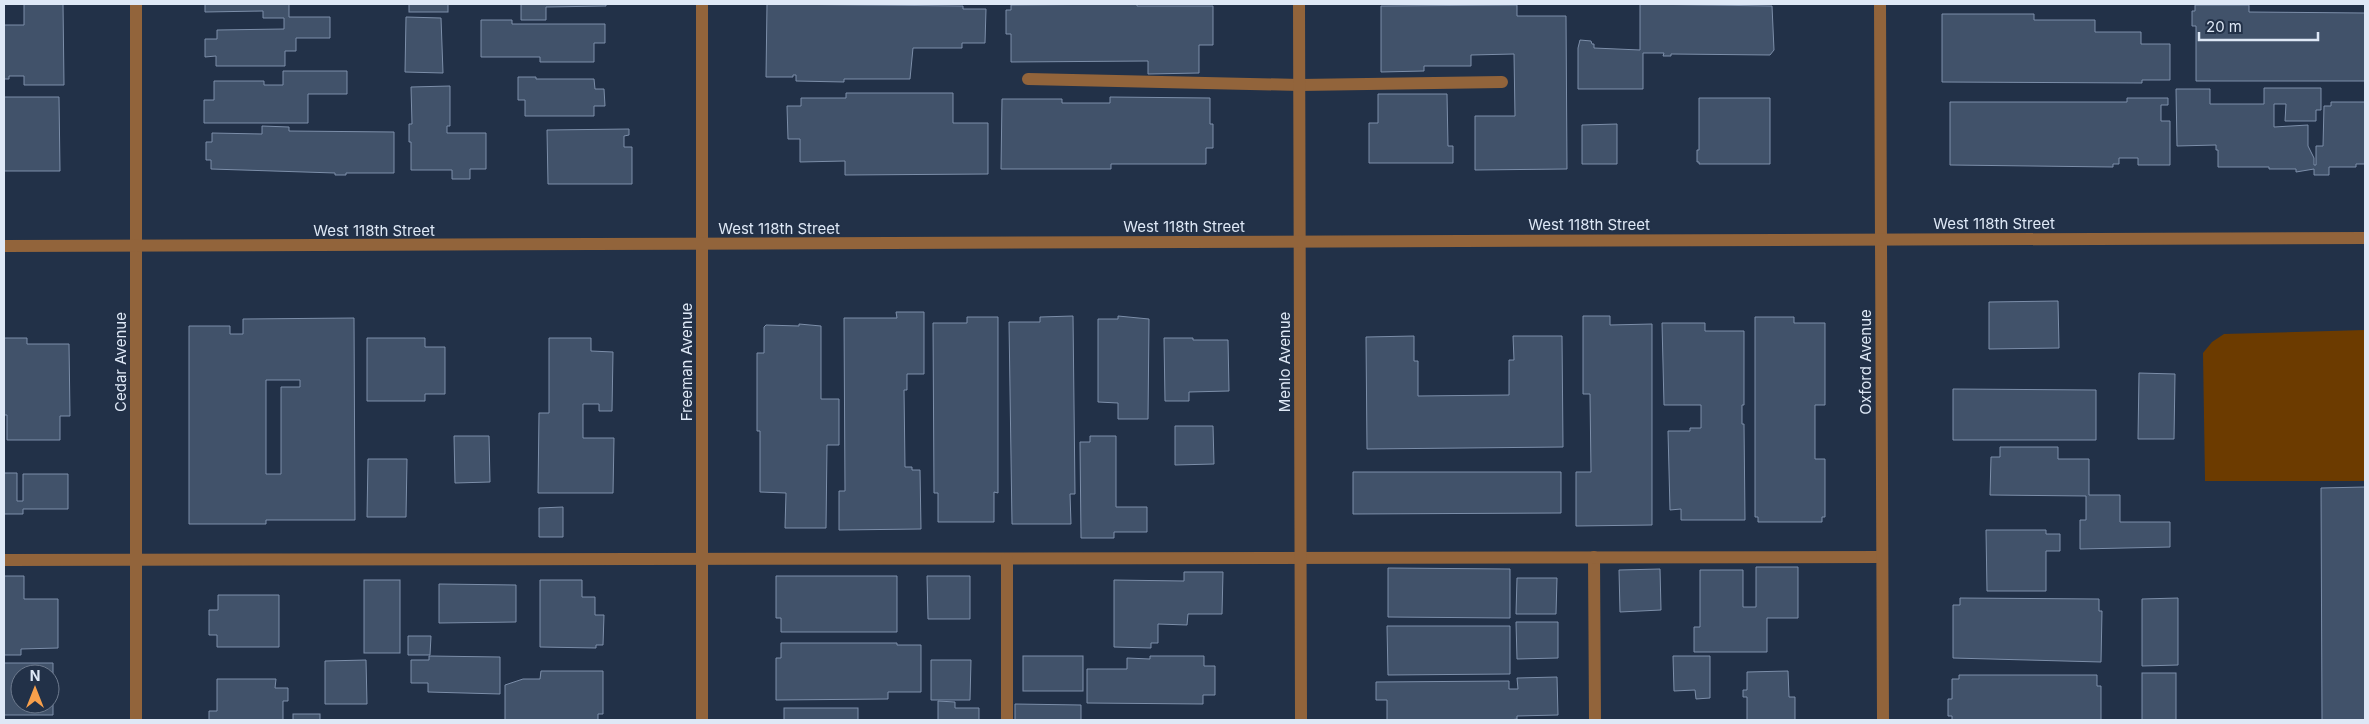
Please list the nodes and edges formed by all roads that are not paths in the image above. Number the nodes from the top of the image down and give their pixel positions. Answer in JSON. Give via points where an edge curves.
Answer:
{"nodes":[{"id":1,"x":136,"y":4,"type":"edge"},
{"id":2,"x":702,"y":4,"type":"edge"},
{"id":3,"x":1299,"y":4,"type":"edge"},
{"id":4,"x":1880,"y":4,"type":"edge"},
{"id":5,"x":1028,"y":79,"type":"dead end"},
{"id":6,"x":1502,"y":82,"type":"dead end"},
{"id":7,"x":1300,"y":85,"type":"junction"},
{"id":8,"x":2365,"y":238,"type":"edge"},
{"id":9,"x":1881,"y":239,"type":"junction"},
{"id":10,"x":1300,"y":242,"type":"junction"},
{"id":11,"x":702,"y":245,"type":"junction"},
{"id":12,"x":4,"y":246,"type":"edge"},
{"id":13,"x":136,"y":246,"type":"junction"},
{"id":14,"x":1594,"y":557,"type":"junction"},
{"id":15,"x":1881,"y":557,"type":"junction"},
{"id":16,"x":702,"y":558,"type":"junction"},
{"id":17,"x":1008,"y":558,"type":"junction"},
{"id":18,"x":1301,"y":558,"type":"junction"},
{"id":19,"x":4,"y":560,"type":"edge"},
{"id":20,"x":136,"y":560,"type":"junction"},
{"id":21,"x":136,"y":720,"type":"edge"},
{"id":22,"x":702,"y":720,"type":"edge"},
{"id":23,"x":1007,"y":720,"type":"edge"},
{"id":24,"x":1301,"y":720,"type":"edge"},
{"id":25,"x":1595,"y":720,"type":"edge"},
{"id":26,"x":1883,"y":720,"type":"edge"}],
"edges":[{"from":1,"to":13,"type":"street","name":"Cedar Avenue"},
{"from":2,"to":11,"type":"street","name":"Freeman Avenue"},
{"from":3,"to":7,"type":"street","name":"Menlo Avenue"},
{"from":4,"to":9,"type":"street","name":"Oxford Avenue"},
{"from":5,"to":7,"type":"street"},
{"from":6,"to":7,"type":"street"},
{"from":7,"to":10,"type":"street","name":"Menlo Avenue"},
{"from":8,"to":9,"type":"street","name":"West 118th Street"},
{"from":9,"to":10,"type":"street","name":"West 118th Street"},
{"from":9,"to":15,"type":"street","name":"Oxford Avenue"},
{"from":10,"to":11,"type":"street","name":"West 118th Street"},
{"from":10,"to":18,"type":"street","name":"Menlo Avenue"},
{"from":11,"to":13,"type":"street","name":"West 118th Street"},
{"from":11,"to":16,"type":"street","name":"Freeman Avenue"},
{"from":12,"to":13,"type":"street","name":"West 118th Street"},
{"from":13,"to":20,"type":"street","name":"Cedar Avenue"},
{"from":14,"to":15,"type":"street"},
{"from":14,"to":18,"type":"street"},
{"from":14,"to":25,"type":"street"},
{"from":15,"to":26,"type":"street","name":"Oxford Avenue"},
{"from":16,"to":17,"type":"street"},
{"from":16,"to":20,"type":"street"},
{"from":16,"to":22,"type":"street","name":"Freeman Avenue"},
{"from":17,"to":18,"type":"street"},
{"from":17,"to":23,"type":"street"},
{"from":18,"to":24,"type":"street","name":"Menlo Avenue"},
{"from":19,"to":20,"type":"street"},
{"from":20,"to":21,"type":"street","name":"Cedar Avenue"}]}
